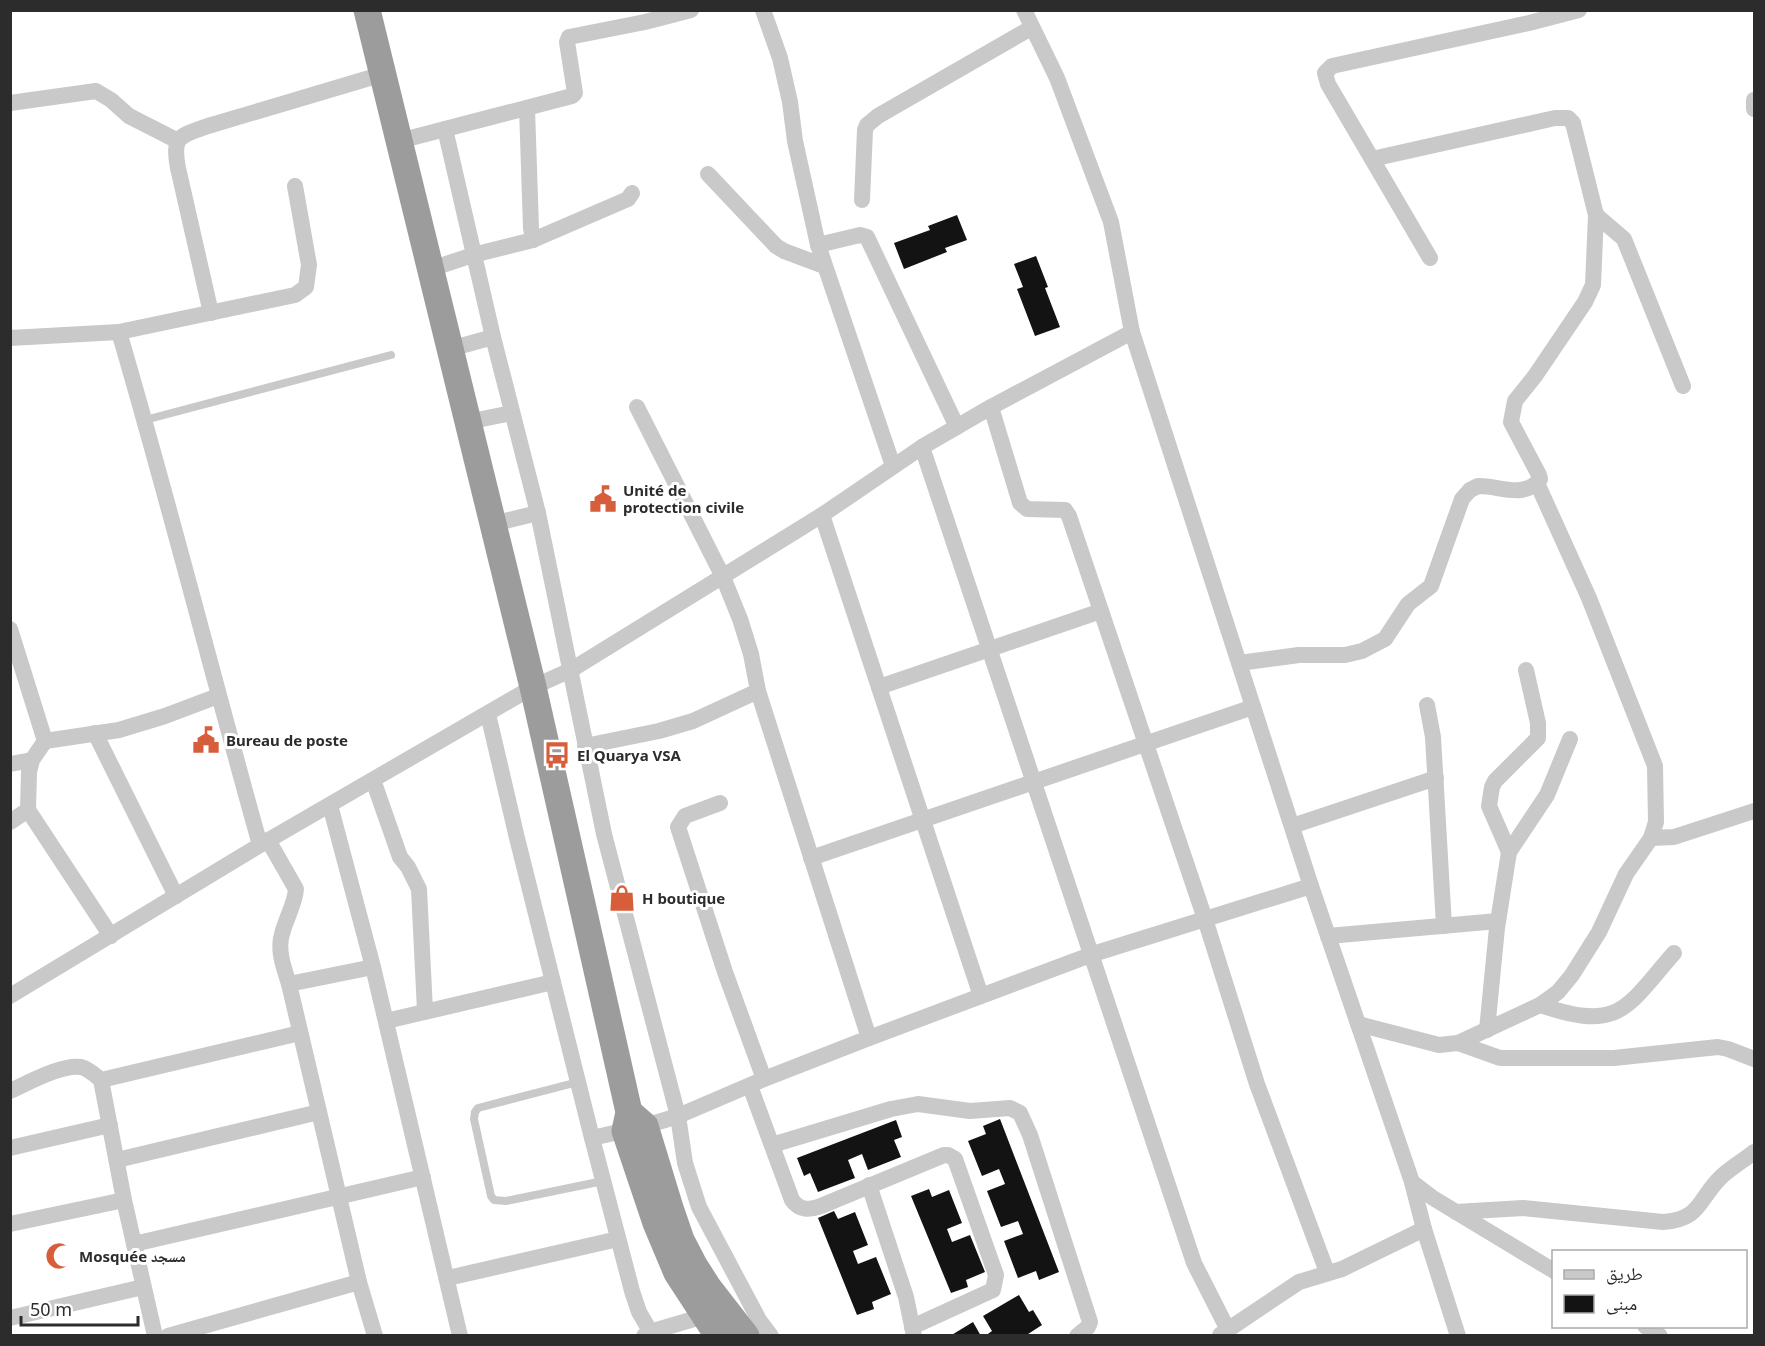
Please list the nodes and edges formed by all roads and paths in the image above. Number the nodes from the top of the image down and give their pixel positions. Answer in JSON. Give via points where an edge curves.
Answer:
{"nodes":[{"id":1,"x":367,"y":10,"type":"edge"},
{"id":2,"x":691,"y":10,"type":"edge"},
{"id":3,"x":763,"y":10,"type":"edge"},
{"id":4,"x":1024,"y":10,"type":"edge"},
{"id":5,"x":1579,"y":10,"type":"edge"},
{"id":6,"x":643,"y":16,"type":"edge"},
{"id":7,"x":1528,"y":17,"type":"edge"},
{"id":8,"x":1031,"y":28,"type":"junction"},
{"id":9,"x":383,"y":74,"type":"junction"},
{"id":10,"x":1755,"y":100,"type":"edge"},
{"id":11,"x":10,"y":103,"type":"edge"},
{"id":12,"x":527,"y":108,"type":"junction"},
{"id":13,"x":1755,"y":109,"type":"edge"},
{"id":14,"x":445,"y":129,"type":"junction"},
{"id":15,"x":178,"y":141,"type":"junction"},
{"id":16,"x":399,"y":141,"type":"junction"},
{"id":17,"x":1372,"y":159,"type":"junction"},
{"id":18,"x":708,"y":174,"type":"dead end"},
{"id":19,"x":295,"y":186,"type":"dead end"},
{"id":20,"x":632,"y":193,"type":"dead end"},
{"id":21,"x":862,"y":200,"type":"dead end"},
{"id":22,"x":1596,"y":215,"type":"junction"},
{"id":23,"x":533,"y":240,"type":"junction"},
{"id":24,"x":818,"y":245,"type":"junction"},
{"id":25,"x":473,"y":255,"type":"junction"},
{"id":26,"x":1430,"y":258,"type":"dead end"},
{"id":27,"x":824,"y":266,"type":"junction"},
{"id":28,"x":430,"y":269,"type":"junction"},
{"id":29,"x":211,"y":313,"type":"junction"},
{"id":30,"x":119,"y":332,"type":"junction"},
{"id":31,"x":1132,"y":332,"type":"junction"},
{"id":32,"x":493,"y":337,"type":"junction"},
{"id":33,"x":10,"y":338,"type":"edge"},
{"id":34,"x":450,"y":348,"type":"junction"},
{"id":35,"x":390,"y":355,"type":"dead end"},
{"id":36,"x":1683,"y":386,"type":"dead end"},
{"id":37,"x":637,"y":407,"type":"dead end"},
{"id":38,"x":991,"y":407,"type":"junction"},
{"id":39,"x":512,"y":413,"type":"junction"},
{"id":40,"x":145,"y":420,"type":"junction"},
{"id":41,"x":467,"y":422,"type":"junction"},
{"id":42,"x":957,"y":427,"type":"junction"},
{"id":43,"x":922,"y":447,"type":"junction"},
{"id":44,"x":892,"y":466,"type":"junction"},
{"id":45,"x":1537,"y":483,"type":"junction"},
{"id":46,"x":537,"y":513,"type":"junction"},
{"id":47,"x":822,"y":515,"type":"junction"},
{"id":48,"x":492,"y":524,"type":"junction"},
{"id":49,"x":723,"y":577,"type":"junction"},
{"id":50,"x":1101,"y":611,"type":"junction"},
{"id":51,"x":10,"y":629,"type":"edge"},
{"id":52,"x":990,"y":650,"type":"junction"},
{"id":53,"x":15,"y":663,"type":"edge"},
{"id":54,"x":1239,"y":663,"type":"junction"},
{"id":55,"x":571,"y":670,"type":"junction"},
{"id":56,"x":1526,"y":670,"type":"dead end"},
{"id":57,"x":533,"y":687,"type":"junction"},
{"id":58,"x":879,"y":687,"type":"junction"},
{"id":59,"x":758,"y":691,"type":"junction"},
{"id":60,"x":218,"y":696,"type":"junction"},
{"id":61,"x":1427,"y":705,"type":"dead end"},
{"id":62,"x":1253,"y":707,"type":"junction"},
{"id":63,"x":488,"y":714,"type":"junction"},
{"id":64,"x":95,"y":733,"type":"junction"},
{"id":65,"x":1570,"y":739,"type":"dead end"},
{"id":66,"x":45,"y":741,"type":"junction"},
{"id":67,"x":1146,"y":744,"type":"junction"},
{"id":68,"x":585,"y":746,"type":"junction"},
{"id":69,"x":32,"y":760,"type":"junction"},
{"id":70,"x":10,"y":764,"type":"edge"},
{"id":71,"x":1436,"y":778,"type":"junction"},
{"id":72,"x":373,"y":780,"type":"junction"},
{"id":73,"x":1035,"y":782,"type":"junction"},
{"id":74,"x":720,"y":803,"type":"dead end"},
{"id":75,"x":330,"y":805,"type":"junction"},
{"id":76,"x":28,"y":810,"type":"junction"},
{"id":77,"x":1755,"y":811,"type":"edge"},
{"id":78,"x":922,"y":819,"type":"junction"},
{"id":79,"x":10,"y":822,"type":"edge"},
{"id":80,"x":1292,"y":826,"type":"junction"},
{"id":81,"x":1651,"y":838,"type":"junction"},
{"id":82,"x":264,"y":842,"type":"junction"},
{"id":83,"x":1509,"y":852,"type":"junction"},
{"id":84,"x":811,"y":858,"type":"junction"},
{"id":85,"x":1311,"y":886,"type":"junction"},
{"id":86,"x":176,"y":896,"type":"junction"},
{"id":87,"x":1205,"y":919,"type":"junction"},
{"id":88,"x":1498,"y":921,"type":"junction"},
{"id":89,"x":1444,"y":926,"type":"junction"},
{"id":90,"x":111,"y":936,"type":"junction"},
{"id":91,"x":1328,"y":936,"type":"junction"},
{"id":92,"x":1674,"y":953,"type":"dead end"},
{"id":93,"x":1093,"y":954,"type":"junction"},
{"id":94,"x":373,"y":967,"type":"junction"},
{"id":95,"x":553,"y":982,"type":"junction"},
{"id":96,"x":289,"y":984,"type":"junction"},
{"id":97,"x":10,"y":996,"type":"edge"},
{"id":98,"x":981,"y":996,"type":"junction"},
{"id":99,"x":1540,"y":1005,"type":"junction"},
{"id":100,"x":425,"y":1011,"type":"junction"},
{"id":101,"x":386,"y":1021,"type":"junction"},
{"id":102,"x":1358,"y":1024,"type":"junction"},
{"id":103,"x":1487,"y":1030,"type":"junction"},
{"id":104,"x":300,"y":1033,"type":"junction"},
{"id":105,"x":869,"y":1038,"type":"junction"},
{"id":106,"x":1458,"y":1043,"type":"junction"},
{"id":107,"x":1755,"y":1059,"type":"edge"},
{"id":108,"x":101,"y":1080,"type":"junction"},
{"id":109,"x":578,"y":1082,"type":"junction"},
{"id":110,"x":757,"y":1083,"type":"junction"},
{"id":111,"x":10,"y":1091,"type":"edge"},
{"id":112,"x":318,"y":1112,"type":"junction"},
{"id":113,"x":678,"y":1116,"type":"junction"},
{"id":114,"x":633,"y":1123,"type":"junction"},
{"id":115,"x":110,"y":1125,"type":"junction"},
{"id":116,"x":592,"y":1138,"type":"junction"},
{"id":117,"x":772,"y":1145,"type":"junction"},
{"id":118,"x":10,"y":1148,"type":"edge"},
{"id":119,"x":1755,"y":1152,"type":"edge"},
{"id":120,"x":117,"y":1160,"type":"junction"},
{"id":121,"x":423,"y":1177,"type":"junction"},
{"id":122,"x":603,"y":1181,"type":"junction"},
{"id":123,"x":1412,"y":1182,"type":"junction"},
{"id":124,"x":869,"y":1185,"type":"junction"},
{"id":125,"x":338,"y":1196,"type":"junction"},
{"id":126,"x":124,"y":1200,"type":"junction"},
{"id":127,"x":1456,"y":1212,"type":"junction"},
{"id":128,"x":10,"y":1224,"type":"edge"},
{"id":129,"x":1424,"y":1229,"type":"junction"},
{"id":130,"x":618,"y":1239,"type":"junction"},
{"id":131,"x":134,"y":1244,"type":"junction"},
{"id":132,"x":1552,"y":1270,"type":"edge"},
{"id":133,"x":1327,"y":1272,"type":"junction"},
{"id":134,"x":448,"y":1278,"type":"junction"},
{"id":135,"x":359,"y":1282,"type":"junction"},
{"id":136,"x":143,"y":1287,"type":"junction"},
{"id":137,"x":10,"y":1318,"type":"edge"},
{"id":138,"x":711,"y":1326,"type":"edge"},
{"id":139,"x":913,"y":1331,"type":"edge"},
{"id":140,"x":1224,"y":1333,"type":"edge"},
{"id":141,"x":649,"y":1334,"type":"edge"},
{"id":142,"x":155,"y":1335,"type":"edge"},
{"id":143,"x":168,"y":1335,"type":"edge"},
{"id":144,"x":375,"y":1335,"type":"edge"},
{"id":145,"x":460,"y":1335,"type":"edge"},
{"id":146,"x":746,"y":1335,"type":"edge"},
{"id":147,"x":771,"y":1335,"type":"edge"},
{"id":148,"x":1077,"y":1335,"type":"edge"},
{"id":149,"x":1458,"y":1335,"type":"edge"}],
"edges":[{"from":1,"to":9,"type":"highway"},
{"from":2,"to":6,"type":"street"},
{"from":3,"to":24,"type":"street","via":[[780,58]]},
{"from":4,"to":8,"type":"street"},
{"from":5,"to":7,"type":"street"},
{"from":6,"to":12,"type":"street","via":[[569,37],[575,93]]},
{"from":7,"to":17,"type":"street","via":[[1328,69],[1328,84]]},
{"from":8,"to":21,"type":"street","via":[[867,125]]},
{"from":8,"to":31,"type":"street","via":[[1057,78],[1111,222]]},
{"from":9,"to":15,"type":"street","via":[[207,126]]},
{"from":9,"to":16,"type":"highway"},
{"from":10,"to":13,"type":"street"},
{"from":11,"to":15,"type":"street","via":[[96,91],[129,116]]},
{"from":12,"to":14,"type":"street"},
{"from":12,"to":23,"type":"street"},
{"from":14,"to":16,"type":"street"},
{"from":14,"to":25,"type":"street"},
{"from":15,"to":29,"type":"street","via":[[178,168]]},
{"from":16,"to":28,"type":"highway"},
{"from":17,"to":22,"type":"street","via":[[1568,118],[1573,123]]},
{"from":17,"to":26,"type":"street"},
{"from":18,"to":27,"type":"street","via":[[776,246]]},
{"from":19,"to":29,"type":"street","via":[[309,265],[306,287],[295,296]]},
{"from":20,"to":23,"type":"street","via":[[628,199]]},
{"from":22,"to":36,"type":"street","via":[[1624,239]]},
{"from":22,"to":45,"type":"street","via":[[1593,285],[1515,401],[1512,412],[1511,422],[1537,470]]},
{"from":23,"to":25,"type":"street"},
{"from":24,"to":27,"type":"street"},
{"from":24,"to":42,"type":"street","via":[[860,235],[867,237]]},
{"from":25,"to":28,"type":"street"},
{"from":25,"to":32,"type":"street"},
{"from":27,"to":44,"type":"street"},
{"from":28,"to":34,"type":"highway"},
{"from":29,"to":30,"type":"street"},
{"from":30,"to":33,"type":"street"},
{"from":30,"to":40,"type":"street"},
{"from":31,"to":38,"type":"street"},
{"from":31,"to":54,"type":"street"},
{"from":32,"to":34,"type":"street"},
{"from":32,"to":39,"type":"street"},
{"from":34,"to":41,"type":"highway"},
{"from":35,"to":40,"type":"lane"},
{"from":37,"to":49,"type":"street"},
{"from":38,"to":42,"type":"street"},
{"from":38,"to":50,"type":"street","via":[[1020,503],[1027,509],[1068,513]]},
{"from":39,"to":41,"type":"street"},
{"from":39,"to":46,"type":"street"},
{"from":40,"to":60,"type":"street"},
{"from":41,"to":48,"type":"highway"},
{"from":42,"to":43,"type":"street"},
{"from":43,"to":44,"type":"street"},
{"from":43,"to":52,"type":"street"},
{"from":44,"to":47,"type":"street"},
{"from":45,"to":54,"type":"street","via":[[1512,491],[1478,486],[1466,494],[1431,586],[1408,604],[1385,639],[1376,645],[1345,655],[1299,655]]},
{"from":45,"to":81,"type":"street","via":[[1589,598],[1655,766],[1656,822]]},
{"from":46,"to":48,"type":"street"},
{"from":46,"to":55,"type":"street"},
{"from":47,"to":49,"type":"street"},
{"from":47,"to":58,"type":"street"},
{"from":48,"to":57,"type":"highway"},
{"from":49,"to":55,"type":"street"},
{"from":49,"to":59,"type":"street","via":[[751,654]]},
{"from":50,"to":52,"type":"street"},
{"from":50,"to":67,"type":"street"},
{"from":51,"to":53,"type":"street"},
{"from":52,"to":58,"type":"street"},
{"from":52,"to":73,"type":"street"},
{"from":53,"to":66,"type":"street"},
{"from":54,"to":62,"type":"street"},
{"from":55,"to":57,"type":"street"},
{"from":55,"to":68,"type":"street"},
{"from":56,"to":83,"type":"street","via":[[1538,738],[1495,781],[1490,796],[1491,813]]},
{"from":57,"to":63,"type":"street"},
{"from":57,"to":114,"type":"highway"},
{"from":58,"to":78,"type":"street"},
{"from":59,"to":68,"type":"street","via":[[693,721]]},
{"from":59,"to":84,"type":"street"},
{"from":60,"to":64,"type":"street","via":[[153,720]]},
{"from":60,"to":82,"type":"street"},
{"from":61,"to":71,"type":"street","via":[[1434,737]]},
{"from":62,"to":67,"type":"street"},
{"from":62,"to":80,"type":"street"},
{"from":63,"to":72,"type":"street"},
{"from":63,"to":95,"type":"street"},
{"from":64,"to":66,"type":"street"},
{"from":64,"to":86,"type":"street"},
{"from":65,"to":83,"type":"street","via":[[1547,795]]},
{"from":66,"to":69,"type":"street"},
{"from":67,"to":73,"type":"street"},
{"from":67,"to":87,"type":"street"},
{"from":68,"to":113,"type":"street","via":[[604,834]]},
{"from":69,"to":70,"type":"street"},
{"from":69,"to":76,"type":"street"},
{"from":71,"to":80,"type":"street"},
{"from":71,"to":89,"type":"street"},
{"from":72,"to":75,"type":"street"},
{"from":72,"to":100,"type":"street","via":[[400,857],[419,889]]},
{"from":73,"to":78,"type":"street"},
{"from":73,"to":93,"type":"street"},
{"from":74,"to":110,"type":"street","via":[[685,816],[678,827]]},
{"from":75,"to":82,"type":"street"},
{"from":75,"to":94,"type":"street"},
{"from":76,"to":79,"type":"street"},
{"from":76,"to":90,"type":"street"},
{"from":77,"to":81,"type":"street","via":[[1674,837]]},
{"from":78,"to":84,"type":"street"},
{"from":78,"to":98,"type":"street"},
{"from":80,"to":85,"type":"street"},
{"from":81,"to":99,"type":"street","via":[[1626,874],[1599,932],[1572,975]]},
{"from":82,"to":86,"type":"street"},
{"from":82,"to":96,"type":"street","via":[[296,889],[280,944]]},
{"from":83,"to":88,"type":"street"},
{"from":84,"to":105,"type":"street"},
{"from":85,"to":87,"type":"street"},
{"from":85,"to":91,"type":"street"},
{"from":86,"to":90,"type":"street"},
{"from":87,"to":93,"type":"street"},
{"from":87,"to":133,"type":"street","via":[[1257,1084]]},
{"from":88,"to":89,"type":"street"},
{"from":88,"to":103,"type":"street"},
{"from":89,"to":91,"type":"street"},
{"from":90,"to":97,"type":"street"},
{"from":91,"to":102,"type":"street"},
{"from":92,"to":99,"type":"street","via":[[1629,1005],[1618,1012],[1598,1017],[1576,1016]]},
{"from":93,"to":98,"type":"street"},
{"from":93,"to":140,"type":"street","via":[[1194,1263]]},
{"from":94,"to":96,"type":"street"},
{"from":94,"to":101,"type":"street"},
{"from":95,"to":100,"type":"street"},
{"from":95,"to":109,"type":"street"},
{"from":96,"to":104,"type":"street"},
{"from":98,"to":105,"type":"street"},
{"from":99,"to":103,"type":"street"},
{"from":100,"to":101,"type":"street"},
{"from":101,"to":121,"type":"street"},
{"from":102,"to":106,"type":"street","via":[[1439,1045]]},
{"from":102,"to":123,"type":"street"},
{"from":103,"to":106,"type":"street"},
{"from":104,"to":108,"type":"street"},
{"from":104,"to":112,"type":"street"},
{"from":105,"to":110,"type":"street"},
{"from":106,"to":107,"type":"street","via":[[1500,1058],[1614,1058],[1718,1047]]},
{"from":108,"to":111,"type":"street","via":[[82,1067],[50,1074]]},
{"from":108,"to":115,"type":"street"},
{"from":109,"to":116,"type":"street"},
{"from":109,"to":122,"type":"lane","via":[[478,1108],[474,1119],[491,1196],[506,1201]]},
{"from":110,"to":113,"type":"street"},
{"from":110,"to":117,"type":"street"},
{"from":112,"to":120,"type":"street"},
{"from":112,"to":125,"type":"street"},
{"from":113,"to":114,"type":"street"},
{"from":113,"to":147,"type":"street","via":[[685,1163],[699,1207],[759,1320]]},
{"from":114,"to":116,"type":"street"},
{"from":114,"to":138,"type":"highway","via":[[656,1223],[667,1252]]},
{"from":114,"to":146,"type":"highway","via":[[694,1265]]},
{"from":115,"to":118,"type":"street"},
{"from":115,"to":120,"type":"street"},
{"from":116,"to":122,"type":"street"},
{"from":117,"to":124,"type":"street","via":[[792,1200],[801,1208],[821,1206]]},
{"from":117,"to":148,"type":"street","via":[[918,1104],[970,1111],[997,1107],[1016,1110],[1030,1135],[1090,1322]]},
{"from":119,"to":127,"type":"street","via":[[1722,1176],[1693,1213],[1672,1221],[1523,1208]]},
{"from":120,"to":126,"type":"street"},
{"from":121,"to":125,"type":"street"},
{"from":121,"to":134,"type":"street"},
{"from":122,"to":130,"type":"street"},
{"from":123,"to":127,"type":"street"},
{"from":123,"to":129,"type":"street"},
{"from":124,"to":139,"type":"street","via":[[906,1297]]},
{"from":124,"to":139,"type":"street","via":[[944,1155],[952,1156],[996,1275],[993,1290]]},
{"from":125,"to":131,"type":"street"},
{"from":125,"to":135,"type":"street"},
{"from":126,"to":128,"type":"street"},
{"from":126,"to":131,"type":"street"},
{"from":127,"to":132,"type":"street"},
{"from":129,"to":133,"type":"street","via":[[1342,1269]]},
{"from":129,"to":149,"type":"street"},
{"from":130,"to":134,"type":"street"},
{"from":130,"to":141,"type":"street"},
{"from":131,"to":136,"type":"street"},
{"from":133,"to":140,"type":"street","via":[[1299,1282]]},
{"from":134,"to":145,"type":"street"},
{"from":135,"to":143,"type":"street"},
{"from":135,"to":144,"type":"street"},
{"from":136,"to":137,"type":"street"},
{"from":136,"to":142,"type":"street"},
{"from":138,"to":141,"type":"street"}]}
